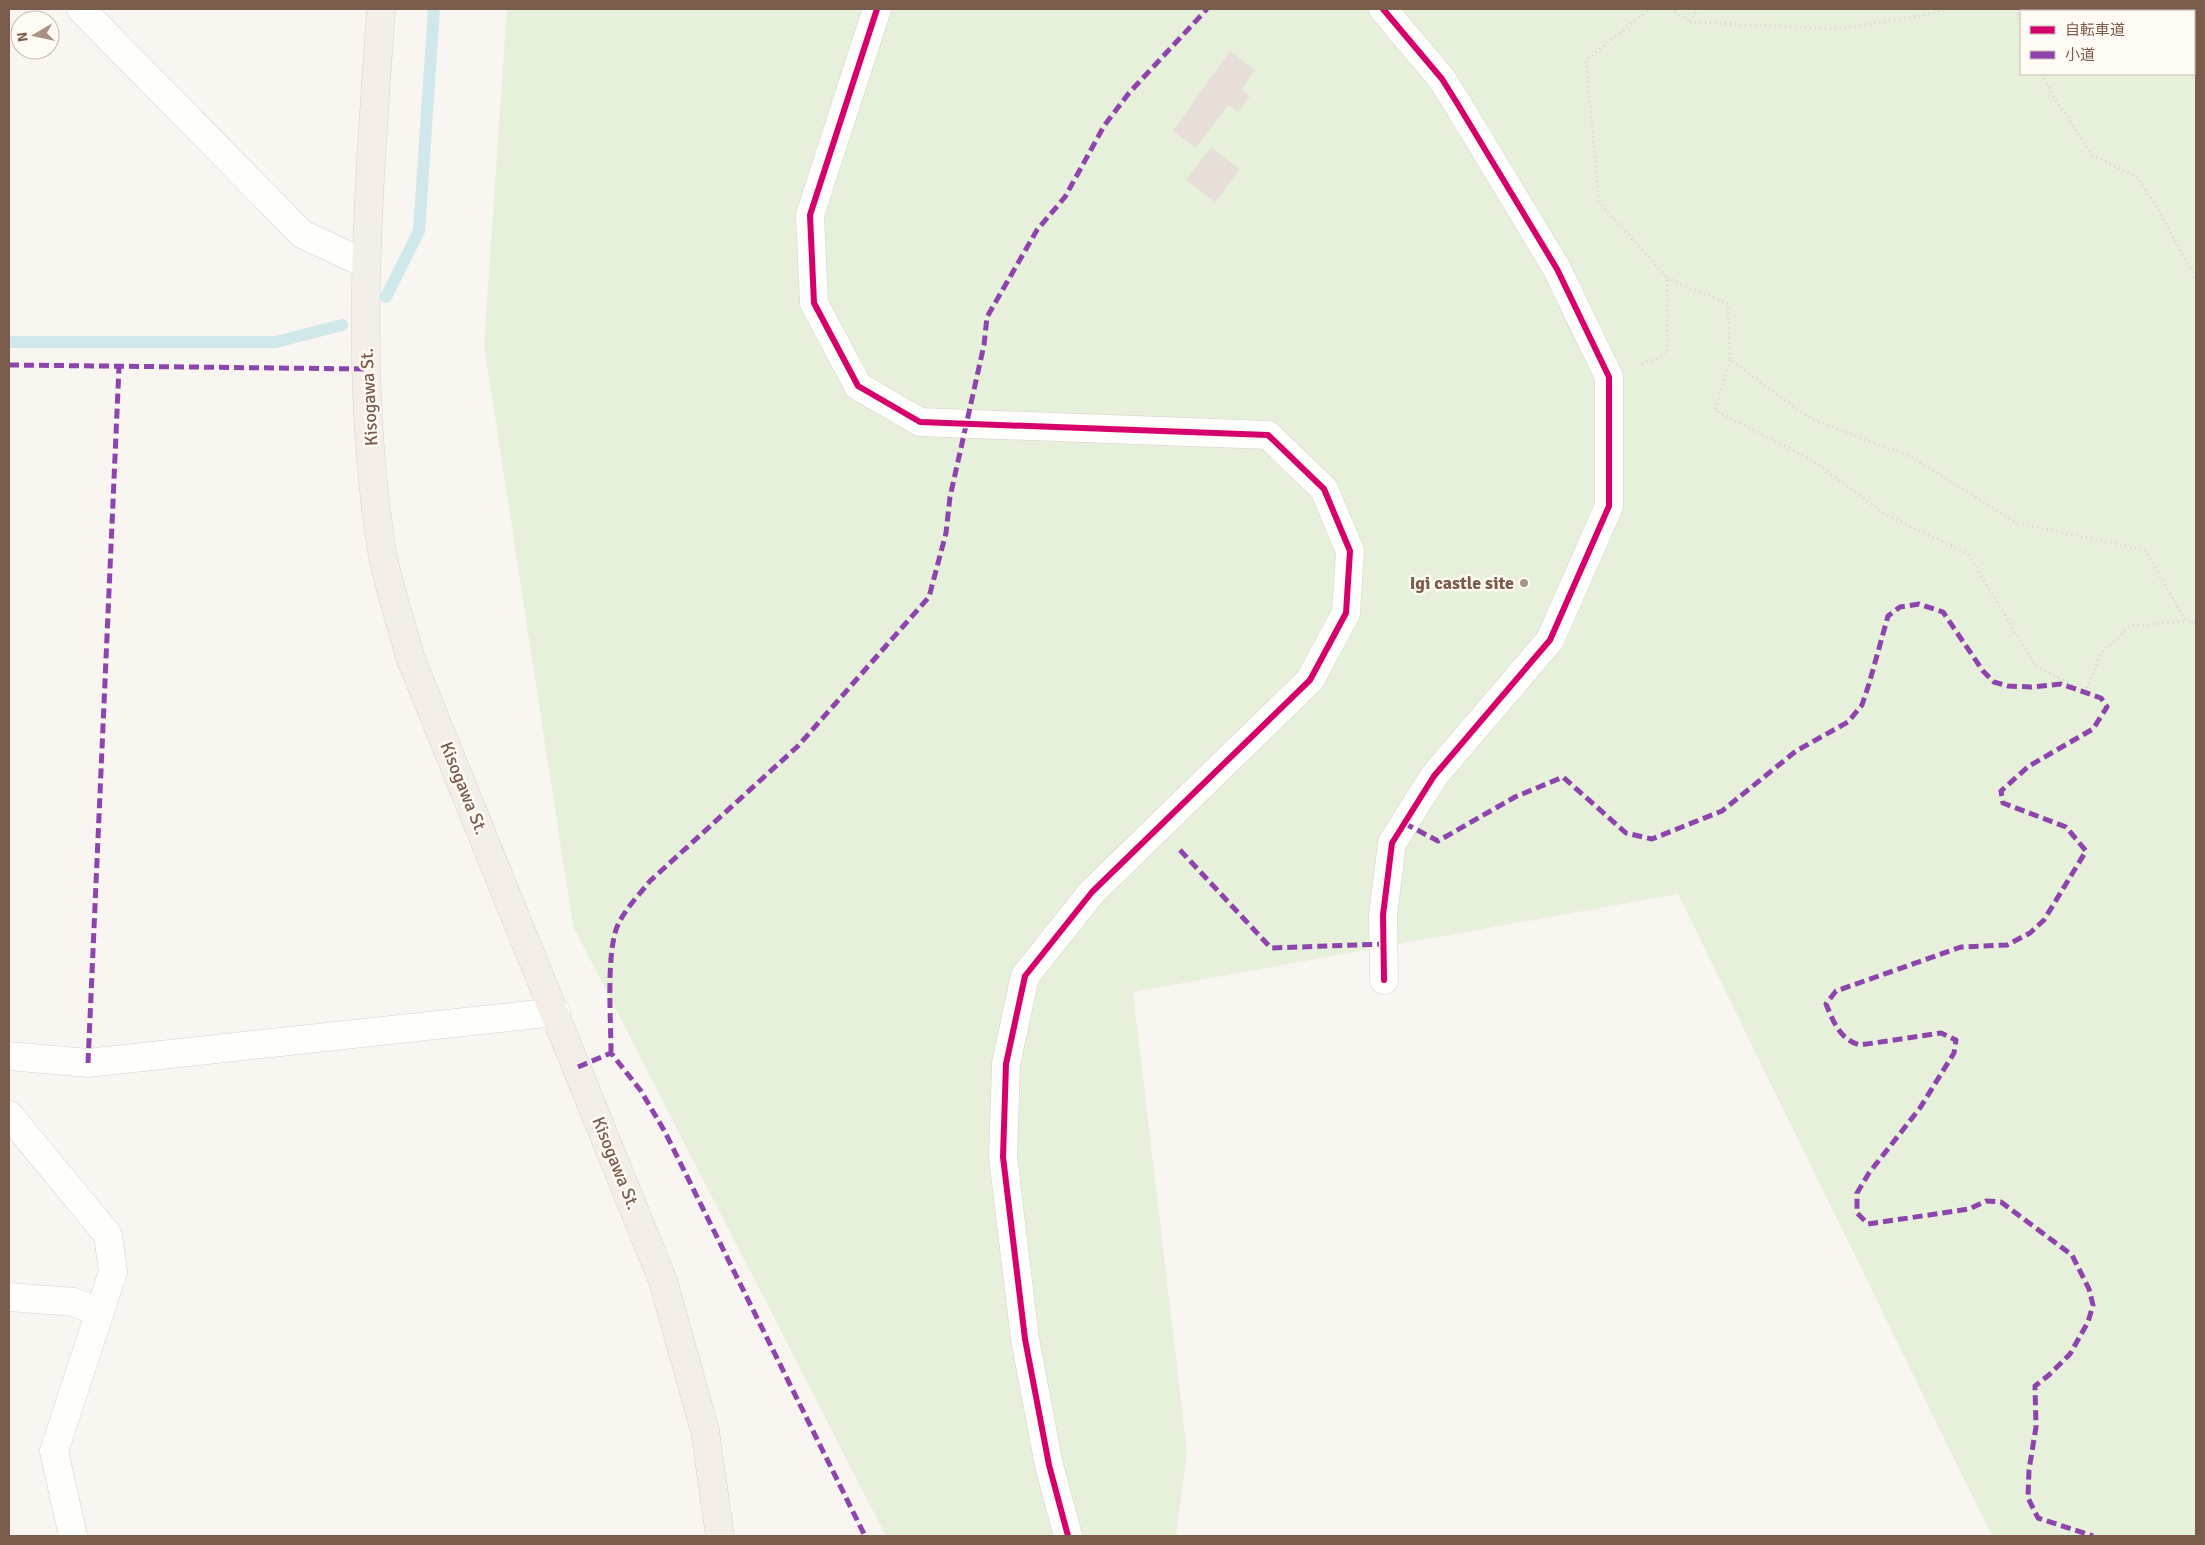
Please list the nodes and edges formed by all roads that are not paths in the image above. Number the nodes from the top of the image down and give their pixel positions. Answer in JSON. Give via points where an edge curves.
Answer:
{"nodes":[{"id":1,"x":81,"y":9,"type":"edge"},
{"id":2,"x":381,"y":9,"type":"edge"},
{"id":3,"x":877,"y":9,"type":"edge"},
{"id":4,"x":1383,"y":9,"type":"edge"},
{"id":5,"x":366,"y":264,"type":"junction"},
{"id":6,"x":1384,"y":980,"type":"dead end"},
{"id":7,"x":556,"y":1012,"type":"junction"},
{"id":8,"x":9,"y":1056,"type":"edge"},
{"id":9,"x":9,"y":1115,"type":"edge"},
{"id":10,"x":9,"y":1297,"type":"edge"},
{"id":11,"x":100,"y":1313,"type":"junction"},
{"id":12,"x":73,"y":1536,"type":"edge"},
{"id":13,"x":720,"y":1536,"type":"edge"},
{"id":14,"x":1068,"y":1536,"type":"edge"}],
"edges":[{"from":1,"to":5,"type":"street","via":[[302,234]]},
{"from":2,"to":5,"type":"main road","name":"Kisogawa St."},
{"from":3,"to":14,"type":"street","via":[[810,215],[814,303],[858,386],[920,422],[1268,435],[1324,489],[1350,551],[1346,613],[1310,680],[1092,892],[1026,976],[1006,1064],[1003,1157],[1025,1339],[1049,1465]]},
{"from":4,"to":6,"type":"street","via":[[1447,87],[1556,270],[1609,377],[1609,506],[1550,640],[1434,776],[1392,843],[1383,915]]},
{"from":5,"to":7,"type":"main road","name":"Kisogawa St.","via":[[368,418],[382,552],[410,657]]},
{"from":7,"to":8,"type":"street","via":[[88,1063]]},
{"from":7,"to":13,"type":"main road","name":"Kisogawa St.","via":[[663,1281],[705,1431]]},
{"from":9,"to":11,"type":"street","via":[[108,1235],[113,1272]]},
{"from":10,"to":11,"type":"street","via":[[74,1302]]},
{"from":11,"to":12,"type":"street","via":[[54,1451]]}]}
